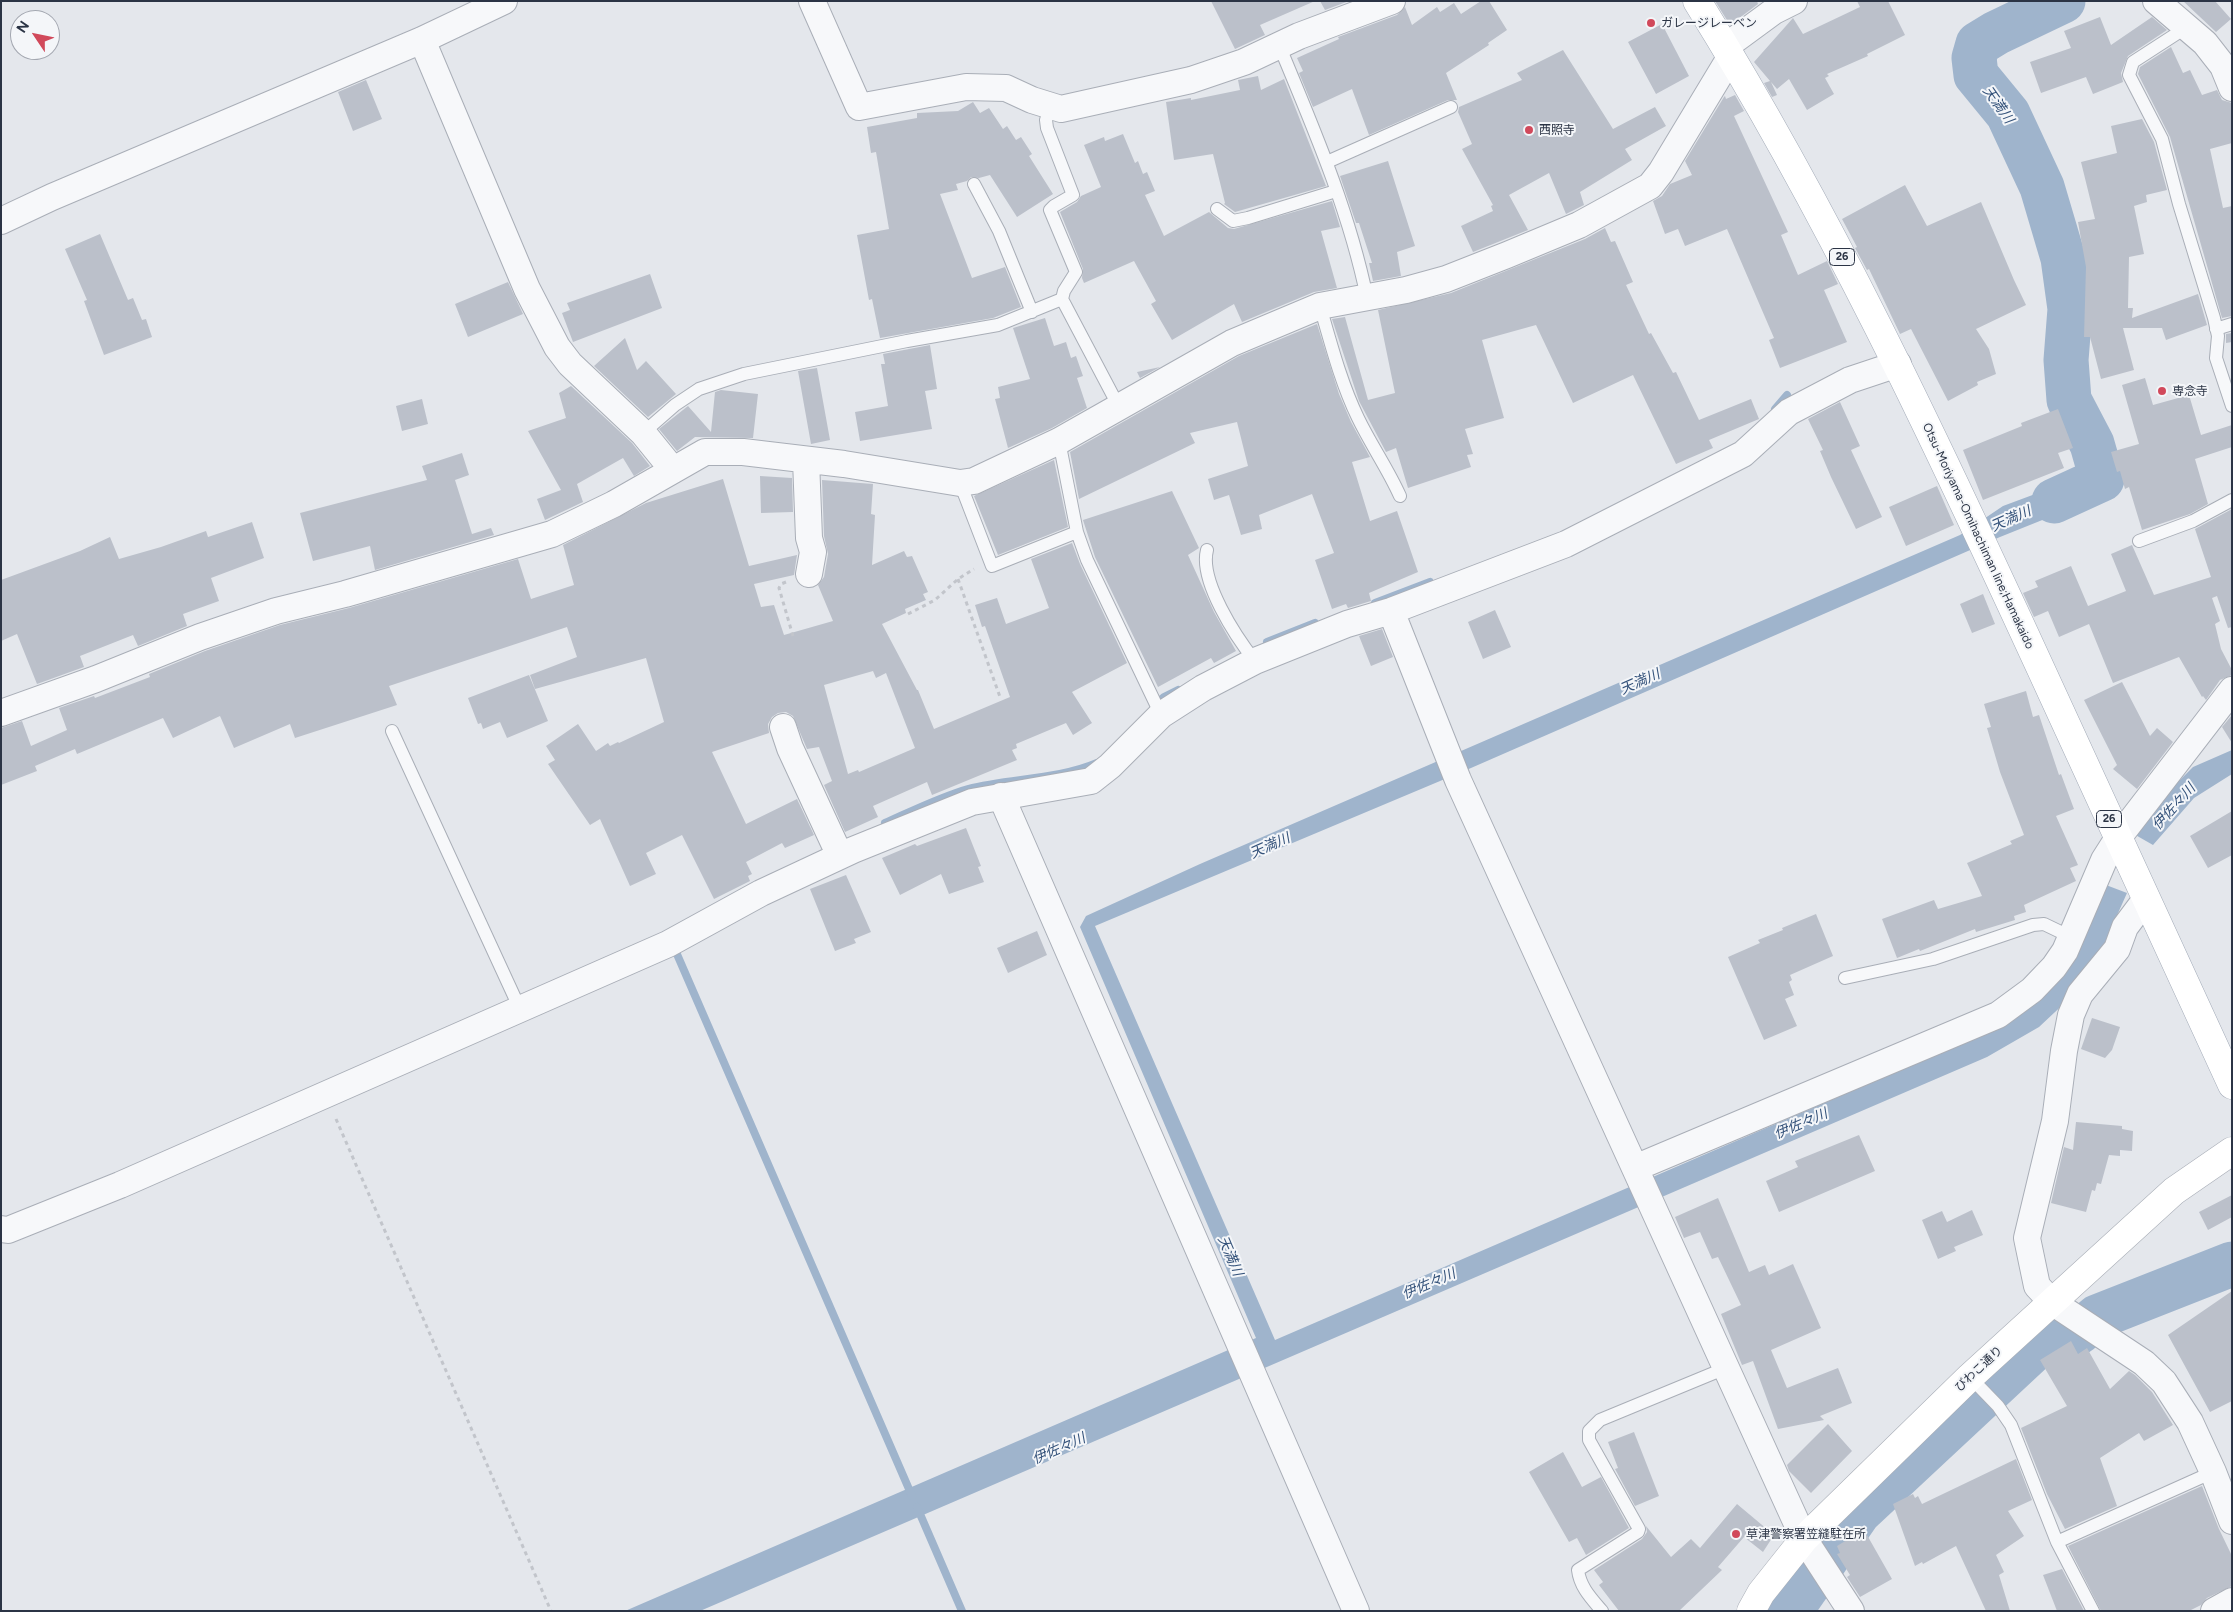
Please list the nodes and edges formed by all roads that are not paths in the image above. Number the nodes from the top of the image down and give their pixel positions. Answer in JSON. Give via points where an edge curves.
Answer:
{"nodes":[{"id":1,"x":504,"y":1,"type":"edge"},
{"id":2,"x":812,"y":1,"type":"edge"},
{"id":3,"x":1392,"y":1,"type":"edge"},
{"id":4,"x":1697,"y":1,"type":"edge"},
{"id":5,"x":1794,"y":1,"type":"edge"},
{"id":6,"x":2156,"y":1,"type":"edge"},
{"id":7,"x":2187,"y":27,"type":"junction"},
{"id":8,"x":422,"y":40,"type":"junction"},
{"id":9,"x":1279,"y":45,"type":"junction"},
{"id":10,"x":1728,"y":52,"type":"junction"},
{"id":11,"x":2232,"y":88,"type":"edge"},
{"id":12,"x":1051,"y":106,"type":"junction"},
{"id":13,"x":1451,"y":107,"type":"dead end"},
{"id":14,"x":1327,"y":162,"type":"junction"},
{"id":15,"x":974,"y":184,"type":"dead end"},
{"id":16,"x":1336,"y":191,"type":"junction"},
{"id":17,"x":1217,"y":209,"type":"dead end"},
{"id":18,"x":1,"y":221,"type":"edge"},
{"id":19,"x":1367,"y":298,"type":"junction"},
{"id":20,"x":1062,"y":299,"type":"junction"},
{"id":21,"x":1320,"y":306,"type":"junction"},
{"id":22,"x":1032,"y":312,"type":"junction"},
{"id":23,"x":2232,"y":324,"type":"edge"},
{"id":24,"x":2216,"y":329,"type":"junction"},
{"id":25,"x":1898,"y":364,"type":"junction"},
{"id":26,"x":2232,"y":406,"type":"edge"},
{"id":27,"x":1119,"y":407,"type":"junction"},
{"id":28,"x":643,"y":433,"type":"junction"},
{"id":29,"x":1060,"y":441,"type":"junction"},
{"id":30,"x":806,"y":460,"type":"junction"},
{"id":31,"x":673,"y":470,"type":"junction"},
{"id":32,"x":960,"y":484,"type":"junction"},
{"id":33,"x":1400,"y":496,"type":"dead end"},
{"id":34,"x":2232,"y":500,"type":"edge"},
{"id":35,"x":1077,"y":532,"type":"junction"},
{"id":36,"x":2139,"y":541,"type":"dead end"},
{"id":37,"x":1208,"y":550,"type":"dead end"},
{"id":38,"x":809,"y":570,"type":"road end"},
{"id":39,"x":1391,"y":611,"type":"junction"},
{"id":40,"x":1255,"y":661,"type":"junction"},
{"id":41,"x":2232,"y":690,"type":"edge"},
{"id":42,"x":1,"y":713,"type":"edge"},
{"id":43,"x":1161,"y":715,"type":"junction"},
{"id":44,"x":783,"y":727,"type":"dead end"},
{"id":45,"x":392,"y":731,"type":"dead end"},
{"id":46,"x":1001,"y":796,"type":"junction"},
{"id":47,"x":2118,"y":838,"type":"junction"},
{"id":48,"x":840,"y":856,"type":"junction"},
{"id":49,"x":2146,"y":899,"type":"junction"},
{"id":50,"x":2068,"y":947,"type":"junction"},
{"id":51,"x":2096,"y":971,"type":"junction"},
{"id":52,"x":1845,"y":978,"type":"dead end"},
{"id":53,"x":520,"y":1009,"type":"junction"},
{"id":54,"x":2232,"y":1085,"type":"edge"},
{"id":55,"x":2232,"y":1151,"type":"edge"},
{"id":56,"x":1636,"y":1170,"type":"junction"},
{"id":57,"x":1,"y":1228,"type":"edge"},
{"id":58,"x":2052,"y":1302,"type":"junction"},
{"id":59,"x":1726,"y":1368,"type":"junction"},
{"id":60,"x":1970,"y":1377,"type":"junction"},
{"id":61,"x":2213,"y":1472,"type":"junction"},
{"id":62,"x":2232,"y":1521,"type":"edge"},
{"id":63,"x":1804,"y":1539,"type":"junction"},
{"id":64,"x":2058,"y":1542,"type":"junction"},
{"id":65,"x":2232,"y":1601,"type":"edge"},
{"id":66,"x":1356,"y":1611,"type":"edge"},
{"id":67,"x":1602,"y":1611,"type":"edge"},
{"id":68,"x":1750,"y":1611,"type":"edge"},
{"id":69,"x":1850,"y":1611,"type":"edge"},
{"id":70,"x":2093,"y":1611,"type":"edge"},
{"id":71,"x":2214,"y":1611,"type":"edge"}],
"edges":[{"from":1,"to":8,"type":"street"},
{"from":2,"to":12,"type":"street","via":[[858,106],[966,87],[1006,88]]},
{"from":3,"to":9,"type":"street"},
{"from":4,"to":10,"type":"main road","name":"Otsu-Moriyama-Omihachiman line;Hamakaido","number":"26"},
{"from":5,"to":10,"type":"street","via":[[1774,11]]},
{"from":6,"to":7,"type":"street"},
{"from":7,"to":11,"type":"street","via":[[2223,66]]},
{"from":7,"to":24,"type":"lane","via":[[2133,62],[2128,75],[2162,139]]},
{"from":8,"to":18,"type":"street"},
{"from":8,"to":28,"type":"street","via":[[527,289],[557,347],[570,364]]},
{"from":9,"to":12,"type":"street","via":[[1244,62],[1191,80],[1061,109]]},
{"from":9,"to":14,"type":"lane"},
{"from":10,"to":19,"type":"street","via":[[1650,186],[1579,225],[1476,268],[1406,290]]},
{"from":10,"to":25,"type":"main road","name":"Otsu-Moriyama-Omihachiman line;Hamakaido","number":"26","via":[[1829,232]]},
{"from":12,"to":20,"type":"lane","via":[[1047,128],[1073,195],[1050,210],[1076,272]]},
{"from":13,"to":14,"type":"lane"},
{"from":14,"to":16,"type":"lane"},
{"from":15,"to":22,"type":"lane","via":[[999,231]]},
{"from":16,"to":17,"type":"lane","via":[[1248,218],[1233,220]]},
{"from":16,"to":19,"type":"lane"},
{"from":19,"to":21,"type":"street"},
{"from":20,"to":22,"type":"lane"},
{"from":20,"to":27,"type":"lane"},
{"from":21,"to":27,"type":"street","via":[[1232,343]]},
{"from":21,"to":33,"type":"lane","via":[[1340,373],[1358,418],[1390,472]]},
{"from":22,"to":28,"type":"lane","via":[[998,325],[744,374],[699,389]]},
{"from":23,"to":24,"type":"lane"},
{"from":24,"to":26,"type":"lane","via":[[2216,358]]},
{"from":25,"to":39,"type":"street","via":[[1850,380],[1790,412],[1743,454],[1566,544]]},
{"from":25,"to":47,"type":"main road","name":"Otsu-Moriyama-Omihachiman line;Hamakaido","number":"26"},
{"from":27,"to":29,"type":"street"},
{"from":28,"to":31,"type":"street"},
{"from":29,"to":32,"type":"street","via":[[974,481]]},
{"from":29,"to":35,"type":"lane"},
{"from":30,"to":31,"type":"street","via":[[743,452],[704,452]]},
{"from":30,"to":32,"type":"street"},
{"from":30,"to":38,"type":"street","via":[[809,538],[813,552]]},
{"from":31,"to":42,"type":"street","via":[[552,534],[276,611]]},
{"from":32,"to":35,"type":"lane","via":[[992,566]]},
{"from":34,"to":36,"type":"lane","via":[[2193,521]]},
{"from":35,"to":43,"type":"lane","via":[[1086,560]]},
{"from":37,"to":40,"type":"lane","via":[[1205,558],[1214,593],[1237,638]]},
{"from":39,"to":40,"type":"street","via":[[1347,624]]},
{"from":39,"to":56,"type":"street","via":[[1458,780]]},
{"from":40,"to":43,"type":"street"},
{"from":41,"to":47,"type":"street"},
{"from":43,"to":46,"type":"street","via":[[1091,781]]},
{"from":44,"to":48,"type":"street"},
{"from":45,"to":53,"type":"lane"},
{"from":46,"to":48,"type":"street","via":[[972,802]]},
{"from":46,"to":66,"type":"street"},
{"from":47,"to":49,"type":"main road","name":"Otsu-Moriyama-Omihachiman line;Hamakaido","number":"26"},
{"from":47,"to":50,"type":"street","via":[[2104,860]]},
{"from":48,"to":53,"type":"street","via":[[761,893],[668,944]]},
{"from":49,"to":51,"type":"street","via":[[2125,927],[2117,948]]},
{"from":49,"to":54,"type":"main road","name":"Otsu-Moriyama-Omihachiman line;Hamakaido","number":"26"},
{"from":50,"to":51,"type":"street"},
{"from":50,"to":52,"type":"lane","via":[[2044,924],[2032,925],[1933,959]]},
{"from":50,"to":56,"type":"street","via":[[2032,990],[1998,1015]]},
{"from":51,"to":58,"type":"street","via":[[2080,994],[2071,1015],[2055,1121],[2027,1238],[2037,1286]]},
{"from":53,"to":57,"type":"street","via":[[120,1185],[8,1230]]},
{"from":55,"to":58,"type":"main road","name":"びわこ通り","via":[[2174,1191]]},
{"from":56,"to":59,"type":"street"},
{"from":58,"to":60,"type":"main road","name":"びわこ通り"},
{"from":58,"to":61,"type":"street","via":[[2144,1363],[2164,1382],[2190,1422]]},
{"from":59,"to":63,"type":"street"},
{"from":59,"to":67,"type":"lane","via":[[1600,1420],[1589,1431],[1589,1440],[1639,1529],[1578,1570],[1579,1580],[1588,1596]]},
{"from":60,"to":63,"type":"main road","name":"びわこ通り"},
{"from":60,"to":64,"type":"lane","via":[[2011,1425]]},
{"from":61,"to":62,"type":"street"},
{"from":61,"to":64,"type":"lane"},
{"from":63,"to":68,"type":"main road","name":"びわこ通り"},
{"from":63,"to":69,"type":"street"},
{"from":64,"to":70,"type":"lane"},
{"from":65,"to":71,"type":"street"}]}
